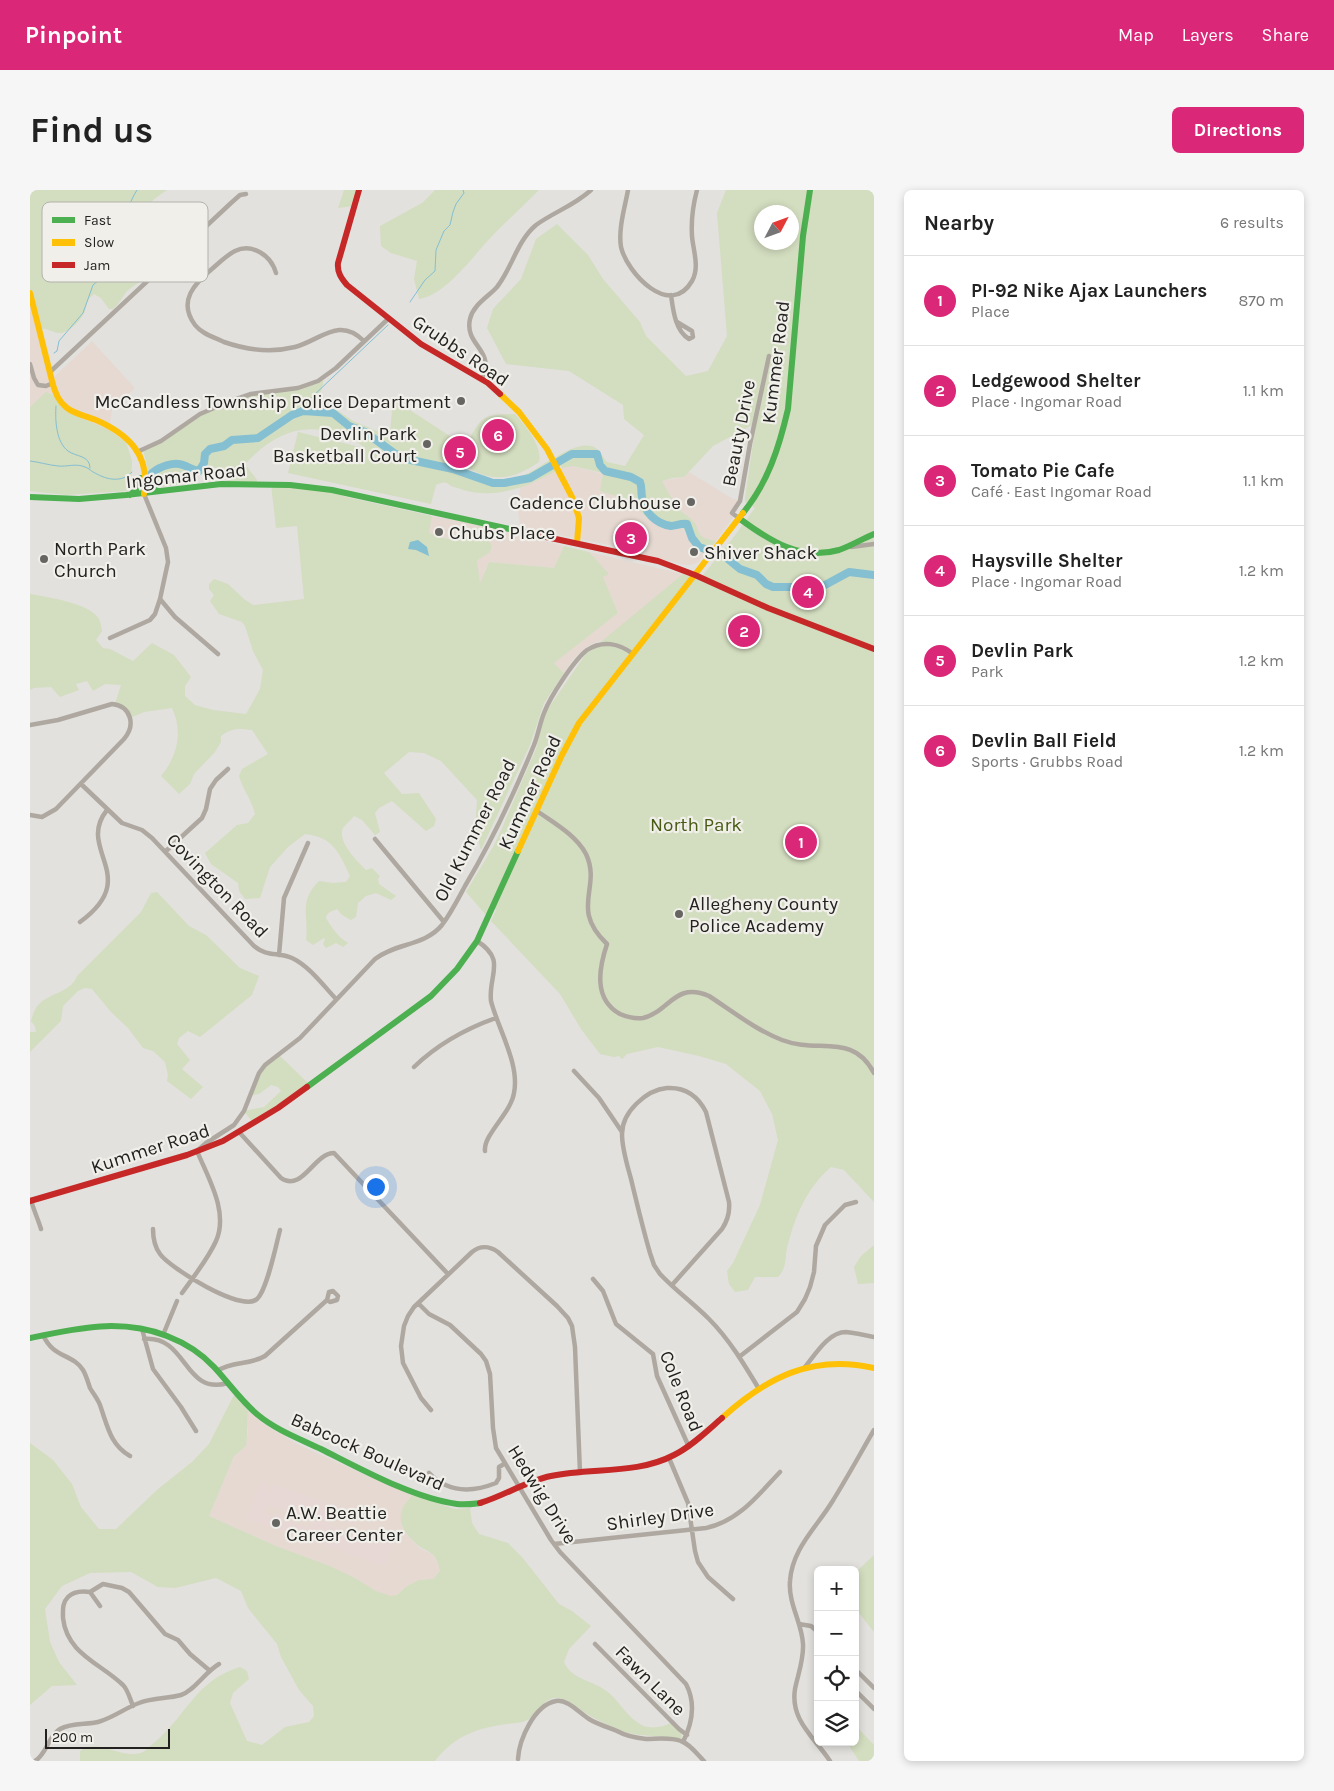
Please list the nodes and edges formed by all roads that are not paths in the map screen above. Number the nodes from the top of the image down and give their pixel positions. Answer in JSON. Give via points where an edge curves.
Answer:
{"nodes":[{"id":1,"x":359,"y":190,"type":"edge"},
{"id":2,"x":591,"y":190,"type":"edge"},
{"id":3,"x":628,"y":190,"type":"edge"},
{"id":4,"x":697,"y":190,"type":"edge"},
{"id":5,"x":810,"y":190,"type":"edge"},
{"id":6,"x":246,"y":194,"type":"dead end"},
{"id":7,"x":208,"y":224,"type":"edge"},
{"id":8,"x":208,"y":272,"type":"edge"},
{"id":9,"x":276,"y":272,"type":"dead end"},
{"id":10,"x":146,"y":282,"type":"edge"},
{"id":11,"x":197,"y":282,"type":"edge"},
{"id":12,"x":30,"y":293,"type":"edge"},
{"id":13,"x":671,"y":295,"type":"junction"},
{"id":14,"x":389,"y":318,"type":"junction"},
{"id":15,"x":677,"y":322,"type":"dead end"},
{"id":16,"x":364,"y":341,"type":"junction"},
{"id":17,"x":768,"y":356,"type":"dead end"},
{"id":18,"x":30,"y":364,"type":"edge"},
{"id":19,"x":50,"y":372,"type":"junction"},
{"id":20,"x":32,"y":376,"type":"edge"},
{"id":21,"x":482,"y":379,"type":"junction"},
{"id":22,"x":53,"y":383,"type":"junction"},
{"id":23,"x":137,"y":452,"type":"junction"},
{"id":24,"x":143,"y":478,"type":"junction"},
{"id":25,"x":161,"y":492,"type":"junction"},
{"id":26,"x":144,"y":494,"type":"junction"},
{"id":27,"x":129,"y":496,"type":"junction"},
{"id":28,"x":30,"y":497,"type":"edge"},
{"id":29,"x":740,"y":518,"type":"junction"},
{"id":30,"x":874,"y":534,"type":"edge"},
{"id":31,"x":577,"y":543,"type":"junction"},
{"id":32,"x":874,"y":544,"type":"edge"},
{"id":33,"x":845,"y":547,"type":"junction"},
{"id":34,"x":695,"y":575,"type":"junction"},
{"id":35,"x":160,"y":599,"type":"junction"},
{"id":36,"x":110,"y":638,"type":"dead end"},
{"id":37,"x":874,"y":649,"type":"edge"},
{"id":38,"x":218,"y":654,"type":"dead end"},
{"id":39,"x":633,"y":654,"type":"junction"},
{"id":40,"x":30,"y":724,"type":"edge"},
{"id":41,"x":228,"y":768,"type":"dead end"},
{"id":42,"x":81,"y":784,"type":"junction"},
{"id":43,"x":107,"y":810,"type":"junction"},
{"id":44,"x":537,"y":811,"type":"junction"},
{"id":45,"x":30,"y":815,"type":"edge"},
{"id":46,"x":375,"y":839,"type":"dead end"},
{"id":47,"x":308,"y":843,"type":"dead end"},
{"id":48,"x":166,"y":851,"type":"junction"},
{"id":49,"x":80,"y":922,"type":"dead end"},
{"id":50,"x":444,"y":922,"type":"junction"},
{"id":51,"x":477,"y":941,"type":"junction"},
{"id":52,"x":279,"y":955,"type":"junction"},
{"id":53,"x":336,"y":999,"type":"junction"},
{"id":54,"x":496,"y":1018,"type":"junction"},
{"id":55,"x":414,"y":1067,"type":"dead end"},
{"id":56,"x":574,"y":1071,"type":"dead end"},
{"id":57,"x":874,"y":1073,"type":"edge"},
{"id":58,"x":239,"y":1132,"type":"junction"},
{"id":59,"x":622,"y":1132,"type":"junction"},
{"id":60,"x":485,"y":1151,"type":"dead end"},
{"id":61,"x":197,"y":1152,"type":"junction"},
{"id":62,"x":31,"y":1200,"type":"edge"},
{"id":63,"x":856,"y":1202,"type":"dead end"},
{"id":64,"x":153,"y":1228,"type":"dead end"},
{"id":65,"x":41,"y":1229,"type":"dead end"},
{"id":66,"x":280,"y":1230,"type":"dead end"},
{"id":67,"x":448,"y":1274,"type":"junction"},
{"id":68,"x":192,"y":1278,"type":"junction"},
{"id":69,"x":593,"y":1279,"type":"dead end"},
{"id":70,"x":672,"y":1285,"type":"junction"},
{"id":71,"x":182,"y":1293,"type":"dead end"},
{"id":72,"x":327,"y":1300,"type":"dead end"},
{"id":73,"x":177,"y":1301,"type":"dead end"},
{"id":74,"x":418,"y":1303,"type":"junction"},
{"id":75,"x":142,"y":1329,"type":"junction"},
{"id":76,"x":163,"y":1334,"type":"junction"},
{"id":77,"x":43,"y":1335,"type":"junction"},
{"id":78,"x":874,"y":1337,"type":"edge"},
{"id":79,"x":30,"y":1338,"type":"edge"},
{"id":80,"x":144,"y":1339,"type":"junction"},
{"id":81,"x":739,"y":1357,"type":"junction"},
{"id":82,"x":804,"y":1367,"type":"junction"},
{"id":83,"x":874,"y":1368,"type":"edge"},
{"id":84,"x":217,"y":1371,"type":"junction"},
{"id":85,"x":228,"y":1383,"type":"junction"},
{"id":86,"x":759,"y":1389,"type":"junction"},
{"id":87,"x":431,"y":1410,"type":"dead end"},
{"id":88,"x":874,"y":1430,"type":"edge"},
{"id":89,"x":196,"y":1431,"type":"dead end"},
{"id":90,"x":688,"y":1446,"type":"junction"},
{"id":91,"x":130,"y":1456,"type":"dead end"},
{"id":92,"x":669,"y":1458,"type":"junction"},
{"id":93,"x":504,"y":1464,"type":"junction"},
{"id":94,"x":780,"y":1472,"type":"dead end"},
{"id":95,"x":429,"y":1473,"type":"dead end"},
{"id":96,"x":580,"y":1473,"type":"junction"},
{"id":97,"x":518,"y":1487,"type":"junction"},
{"id":98,"x":693,"y":1529,"type":"junction"},
{"id":99,"x":554,"y":1544,"type":"junction"},
{"id":100,"x":90,"y":1592,"type":"junction"},
{"id":101,"x":732,"y":1599,"type":"dead end"},
{"id":102,"x":100,"y":1606,"type":"dead end"},
{"id":103,"x":799,"y":1624,"type":"junction"},
{"id":104,"x":814,"y":1629,"type":"edge"},
{"id":105,"x":595,"y":1644,"type":"dead end"},
{"id":106,"x":219,"y":1664,"type":"dead end"},
{"id":107,"x":209,"y":1670,"type":"junction"},
{"id":108,"x":859,"y":1673,"type":"edge"},
{"id":109,"x":874,"y":1688,"type":"edge"},
{"id":110,"x":859,"y":1694,"type":"edge"},
{"id":111,"x":132,"y":1706,"type":"junction"},
{"id":112,"x":874,"y":1709,"type":"edge"},
{"id":113,"x":687,"y":1734,"type":"junction"},
{"id":114,"x":683,"y":1742,"type":"junction"},
{"id":115,"x":518,"y":1759,"type":"dead end"},
{"id":116,"x":34,"y":1761,"type":"edge"},
{"id":117,"x":704,"y":1761,"type":"edge"},
{"id":118,"x":830,"y":1761,"type":"edge"}],
"edges":[{"from":1,"to":14,"type":"street","name":"Grubbs Road","via":[[338,272],[347,284]]},
{"from":2,"to":21,"type":"street","via":[[532,230],[502,280],[472,313],[471,336],[486,361]]},
{"from":3,"to":13,"type":"street","via":[[620,236],[625,257],[651,289]]},
{"from":4,"to":13,"type":"street","via":[[692,217],[695,274],[686,288]]},
{"from":5,"to":29,"type":"street","name":"Kummer Road","via":[[788,409],[768,476]]},
{"from":6,"to":7,"type":"street","via":[[240,195]]},
{"from":8,"to":9,"type":"street","via":[[232,253],[247,249],[259,252],[271,261]]},
{"from":10,"to":19,"type":"street"},
{"from":11,"to":16,"type":"street","via":[[188,305],[194,323],[207,335],[236,346],[256,350],[296,347],[339,330],[354,333]]},
{"from":12,"to":19,"type":"street"},
{"from":13,"to":15,"type":"street"},
{"from":14,"to":16,"type":"street"},
{"from":14,"to":21,"type":"street","name":"Grubbs Road","via":[[424,346]]},
{"from":16,"to":23,"type":"street","via":[[332,371],[312,384],[234,399],[200,414],[161,441]]},
{"from":17,"to":29,"type":"street","name":"Beauty Drive","via":[[740,501],[732,513]]},
{"from":18,"to":20,"type":"street"},
{"from":19,"to":22,"type":"street"},
{"from":20,"to":22,"type":"street","via":[[38,385]]},
{"from":21,"to":31,"type":"street","name":"Grubbs Road","via":[[519,412],[559,469],[578,510]]},
{"from":22,"to":23,"type":"street","via":[[67,408],[119,431],[130,439]]},
{"from":23,"to":24,"type":"street","via":[[141,457]]},
{"from":24,"to":25,"type":"street"},
{"from":24,"to":26,"type":"street"},
{"from":24,"to":27,"type":"street"},
{"from":25,"to":26,"type":"street","name":"Ingomar Road"},
{"from":25,"to":31,"type":"street","name":"Ingomar Road","via":[[234,484],[311,487]]},
{"from":26,"to":27,"type":"street","name":"Ingomar Road"},
{"from":26,"to":35,"type":"street","via":[[166,548],[168,562]]},
{"from":27,"to":28,"type":"street","name":"Ingomar Road","via":[[73,500]]},
{"from":29,"to":33,"type":"street","via":[[790,550],[815,554]]},
{"from":29,"to":34,"type":"street","name":"Kummer Road"},
{"from":30,"to":33,"type":"street"},
{"from":31,"to":34,"type":"street","name":"Ingomar Road","via":[[658,561]]},
{"from":32,"to":33,"type":"street"},
{"from":34,"to":37,"type":"street","via":[[758,604]]},
{"from":34,"to":39,"type":"street","name":"Kummer Road"},
{"from":35,"to":36,"type":"street","via":[[150,620]]},
{"from":35,"to":38,"type":"street"},
{"from":39,"to":44,"type":"street","name":"Kummer Road","via":[[579,723]]},
{"from":39,"to":50,"type":"street","name":"Old Kummer Road","via":[[618,645],[600,644],[576,661],[547,705],[534,744],[497,828]]},
{"from":40,"to":42,"type":"street","via":[[58,720],[108,704],[118,705],[126,711],[131,721],[128,735]]},
{"from":41,"to":48,"type":"street","via":[[210,789],[202,818]]},
{"from":42,"to":43,"type":"street","name":"Covington Road"},
{"from":42,"to":45,"type":"street","via":[[52,813],[42,817]]},
{"from":43,"to":48,"type":"street","name":"Covington Road","via":[[122,823],[142,830]]},
{"from":43,"to":49,"type":"street","via":[[97,833],[108,874],[108,888],[98,908]]},
{"from":44,"to":51,"type":"street","name":"Kummer Road"},
{"from":44,"to":57,"type":"street","via":[[577,842],[588,858],[588,916],[594,930],[607,944],[600,986],[614,1010],[628,1017],[642,1018],[678,995],[700,992],[782,1040],[852,1049],[864,1058]]},
{"from":46,"to":50,"type":"street"},
{"from":47,"to":52,"type":"street","via":[[284,898]]},
{"from":48,"to":52,"type":"street","name":"Covington Road","via":[[254,946],[265,953]]},
{"from":50,"to":53,"type":"street","name":"Old Kummer Road","via":[[426,938],[378,956]]},
{"from":51,"to":54,"type":"street","via":[[493,959],[495,971],[490,993]]},
{"from":51,"to":58,"type":"street","name":"Kummer Road","via":[[454,974],[431,996],[282,1105]]},
{"from":52,"to":53,"type":"street","name":"Covington Road","via":[[301,964]]},
{"from":53,"to":61,"type":"street","name":"Old Kummer Road","via":[[300,1038],[262,1068],[247,1106],[234,1125]]},
{"from":54,"to":55,"type":"street","via":[[451,1038]]},
{"from":54,"to":60,"type":"street","via":[[513,1068],[515,1092],[508,1110],[485,1144]]},
{"from":56,"to":59,"type":"street","via":[[599,1098]]},
{"from":58,"to":61,"type":"street","name":"Kummer Road"},
{"from":58,"to":67,"type":"street","via":[[284,1180],[296,1180],[324,1156],[331,1152],[336,1154]]},
{"from":59,"to":70,"type":"street","via":[[624,1151],[654,1264]]},
{"from":59,"to":70,"type":"street","via":[[628,1115],[638,1102],[663,1088],[678,1088],[693,1094],[709,1119],[729,1202],[728,1216],[722,1230]]},
{"from":61,"to":62,"type":"street","name":"Kummer Road"},
{"from":61,"to":68,"type":"street","via":[[217,1202],[220,1219],[216,1240]]},
{"from":62,"to":65,"type":"street"},
{"from":63,"to":81,"type":"street","via":[[845,1205],[825,1225],[816,1246],[810,1287],[797,1312]]},
{"from":64,"to":68,"type":"street","via":[[153,1239],[161,1255]]},
{"from":66,"to":68,"type":"street","via":[[262,1291],[253,1302],[216,1292]]},
{"from":67,"to":74,"type":"street"},
{"from":67,"to":96,"type":"street","via":[[475,1250],[491,1248],[568,1318],[575,1347]]},
{"from":68,"to":71,"type":"street"},
{"from":69,"to":90,"type":"street","name":"Cole Road","via":[[603,1291],[616,1324],[654,1354],[659,1382]]},
{"from":70,"to":81,"type":"street","via":[[713,1324]]},
{"from":72,"to":84,"type":"street","via":[[266,1356],[230,1364]]},
{"from":73,"to":76,"type":"street"},
{"from":74,"to":87,"type":"street","via":[[404,1326],[402,1358],[409,1376]]},
{"from":74,"to":93,"type":"street","name":"Hedwig Drive","via":[[429,1314],[450,1326],[486,1361],[490,1374],[494,1439]]},
{"from":75,"to":76,"type":"street","name":"Babcock Boulevard"},
{"from":75,"to":77,"type":"street","name":"Babcock Boulevard","via":[[93,1325]]},
{"from":75,"to":80,"type":"street"},
{"from":76,"to":84,"type":"street","name":"Babcock Boulevard","via":[[195,1351]]},
{"from":77,"to":79,"type":"street","name":"Babcock Boulevard"},
{"from":77,"to":91,"type":"street","via":[[53,1349],[83,1370],[99,1401],[110,1436]]},
{"from":78,"to":82,"type":"street","via":[[848,1332],[837,1334]]},
{"from":80,"to":85,"type":"street","via":[[168,1343],[197,1378],[213,1385]]},
{"from":80,"to":89,"type":"street","via":[[153,1369]]},
{"from":81,"to":86,"type":"street"},
{"from":82,"to":83,"type":"street","name":"Babcock Boulevard","via":[[835,1362]]},
{"from":82,"to":86,"type":"street","name":"Babcock Boulevard"},
{"from":84,"to":85,"type":"street","name":"Babcock Boulevard"},
{"from":85,"to":97,"type":"street","name":"Babcock Boulevard","via":[[252,1410],[272,1424],[386,1480],[456,1504],[474,1504]]},
{"from":86,"to":90,"type":"street","name":"Babcock Boulevard","via":[[740,1401]]},
{"from":88,"to":103,"type":"street","via":[[834,1500],[806,1536],[799,1551],[790,1582],[790,1594]]},
{"from":90,"to":92,"type":"street","name":"Babcock Boulevard"},
{"from":92,"to":96,"type":"street","name":"Babcock Boulevard","via":[[640,1466]]},
{"from":92,"to":98,"type":"street","via":[[688,1503]]},
{"from":93,"to":95,"type":"street","via":[[499,1468],[496,1483],[470,1490],[446,1486]]},
{"from":93,"to":97,"type":"street","name":"Hedwig Drive"},
{"from":94,"to":98,"type":"street","name":"Shirley Drive","via":[[736,1516],[720,1524]]},
{"from":96,"to":97,"type":"street","name":"Babcock Boulevard","via":[[544,1477]]},
{"from":97,"to":99,"type":"street","name":"Hedwig Drive"},
{"from":98,"to":99,"type":"street","name":"Shirley Drive"},
{"from":98,"to":101,"type":"street","via":[[695,1551],[702,1569]]},
{"from":99,"to":113,"type":"street","name":"Hedwig Drive","via":[[686,1684],[693,1702]]},
{"from":100,"to":102,"type":"street"},
{"from":100,"to":107,"type":"street","via":[[103,1584],[129,1592],[165,1634],[178,1640]]},
{"from":100,"to":111,"type":"street","via":[[81,1591],[69,1596],[62,1606],[68,1638],[85,1657],[125,1686]]},
{"from":103,"to":104,"type":"street"},
{"from":103,"to":118,"type":"street","via":[[803,1646],[795,1706],[802,1726]]},
{"from":105,"to":113,"type":"street","name":"Fawn Lane"},
{"from":106,"to":107,"type":"street"},
{"from":107,"to":111,"type":"street","via":[[184,1694],[149,1699]]},
{"from":108,"to":109,"type":"street"},
{"from":110,"to":112,"type":"street"},
{"from":111,"to":116,"type":"street","via":[[103,1721],[60,1729]]},
{"from":113,"to":114,"type":"street","name":"Hedwig Drive"},
{"from":114,"to":115,"type":"street","via":[[623,1734],[564,1702],[556,1701],[533,1718],[518,1750]]},
{"from":114,"to":117,"type":"street"}]}
